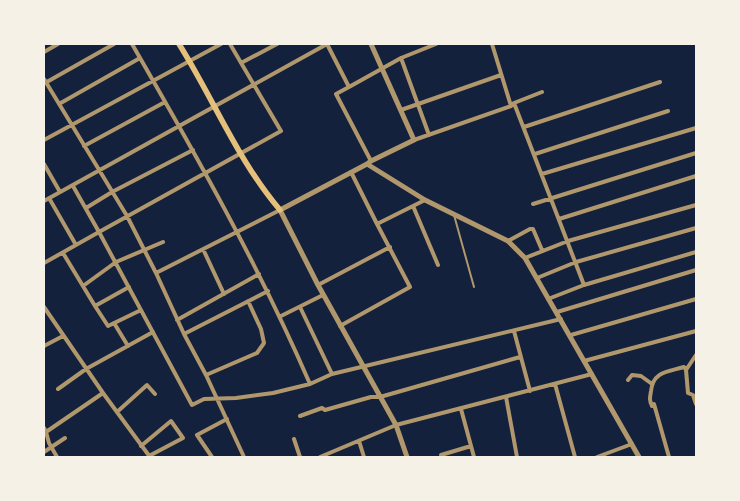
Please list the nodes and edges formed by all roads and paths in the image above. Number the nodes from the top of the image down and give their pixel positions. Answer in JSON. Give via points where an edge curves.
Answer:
{"nodes":[{"id":1,"x":58,"y":44,"type":"edge"},
{"id":2,"x":114,"y":44,"type":"edge"},
{"id":3,"x":132,"y":44,"type":"edge"},
{"id":4,"x":179,"y":44,"type":"edge"},
{"id":5,"x":221,"y":44,"type":"edge"},
{"id":6,"x":230,"y":44,"type":"edge"},
{"id":7,"x":277,"y":44,"type":"edge"},
{"id":8,"x":327,"y":44,"type":"edge"},
{"id":9,"x":371,"y":44,"type":"edge"},
{"id":10,"x":435,"y":44,"type":"edge"},
{"id":11,"x":492,"y":44,"type":"edge"},
{"id":12,"x":44,"y":52,"type":"edge"},
{"id":13,"x":140,"y":58,"type":"junction"},
{"id":14,"x":400,"y":58,"type":"junction"},
{"id":15,"x":190,"y":62,"type":"junction"},
{"id":16,"x":241,"y":63,"type":"junction"},
{"id":17,"x":382,"y":68,"type":"junction"},
{"id":18,"x":501,"y":75,"type":"junction"},
{"id":19,"x":153,"y":81,"type":"junction"},
{"id":20,"x":45,"y":82,"type":"edge"},
{"id":21,"x":660,"y":82,"type":"dead end"},
{"id":22,"x":253,"y":84,"type":"junction"},
{"id":23,"x":349,"y":87,"type":"junction"},
{"id":24,"x":542,"y":92,"type":"dead end"},
{"id":25,"x":165,"y":102,"type":"junction"},
{"id":26,"x":59,"y":104,"type":"junction"},
{"id":27,"x":418,"y":104,"type":"junction"},
{"id":28,"x":214,"y":105,"type":"junction"},
{"id":29,"x":513,"y":105,"type":"junction"},
{"id":30,"x":401,"y":110,"type":"junction"},
{"id":31,"x":668,"y":111,"type":"dead end"},
{"id":32,"x":179,"y":125,"type":"junction"},
{"id":33,"x":72,"y":126,"type":"junction"},
{"id":34,"x":524,"y":127,"type":"junction"},
{"id":35,"x":696,"y":128,"type":"edge"},
{"id":36,"x":429,"y":135,"type":"junction"},
{"id":37,"x":44,"y":140,"type":"edge"},
{"id":38,"x":414,"y":140,"type":"junction"},
{"id":39,"x":84,"y":146,"type":"junction"},
{"id":40,"x":193,"y":150,"type":"junction"},
{"id":41,"x":241,"y":153,"type":"junction"},
{"id":42,"x":696,"y":153,"type":"edge"},
{"id":43,"x":535,"y":154,"type":"junction"},
{"id":44,"x":369,"y":162,"type":"junction"},
{"id":45,"x":44,"y":164,"type":"edge"},
{"id":46,"x":99,"y":171,"type":"junction"},
{"id":47,"x":206,"y":172,"type":"junction"},
{"id":48,"x":351,"y":172,"type":"junction"},
{"id":49,"x":542,"y":174,"type":"junction"},
{"id":50,"x":696,"y":176,"type":"edge"},
{"id":51,"x":73,"y":186,"type":"junction"},
{"id":52,"x":60,"y":192,"type":"junction"},
{"id":53,"x":112,"y":192,"type":"junction"},
{"id":54,"x":49,"y":198,"type":"junction"},
{"id":55,"x":551,"y":198,"type":"junction"},
{"id":56,"x":425,"y":200,"type":"junction"},
{"id":57,"x":44,"y":201,"type":"edge"},
{"id":58,"x":533,"y":204,"type":"dead end"},
{"id":59,"x":696,"y":205,"type":"edge"},
{"id":60,"x":413,"y":206,"type":"junction"},
{"id":61,"x":86,"y":208,"type":"junction"},
{"id":62,"x":280,"y":210,"type":"junction"},
{"id":63,"x":453,"y":213,"type":"junction"},
{"id":64,"x":127,"y":216,"type":"junction"},
{"id":65,"x":559,"y":219,"type":"junction"},
{"id":66,"x":377,"y":224,"type":"junction"},
{"id":67,"x":696,"y":228,"type":"edge"},
{"id":68,"x":238,"y":231,"type":"junction"},
{"id":69,"x":100,"y":232,"type":"junction"},
{"id":70,"x":568,"y":240,"type":"junction"},
{"id":71,"x":508,"y":241,"type":"junction"},
{"id":72,"x":163,"y":242,"type":"dead end"},
{"id":73,"x":76,"y":246,"type":"junction"},
{"id":74,"x":390,"y":247,"type":"junction"},
{"id":75,"x":203,"y":249,"type":"junction"},
{"id":76,"x":542,"y":250,"type":"junction"},
{"id":77,"x":145,"y":251,"type":"junction"},
{"id":78,"x":696,"y":252,"type":"edge"},
{"id":79,"x":63,"y":253,"type":"junction"},
{"id":80,"x":525,"y":258,"type":"junction"},
{"id":81,"x":45,"y":261,"type":"edge"},
{"id":82,"x":116,"y":262,"type":"junction"},
{"id":83,"x":576,"y":262,"type":"junction"},
{"id":84,"x":438,"y":265,"type":"dead end"},
{"id":85,"x":696,"y":270,"type":"edge"},
{"id":86,"x":156,"y":273,"type":"junction"},
{"id":87,"x":259,"y":274,"type":"junction"},
{"id":88,"x":537,"y":278,"type":"junction"},
{"id":89,"x":318,"y":285,"type":"junction"},
{"id":90,"x":584,"y":285,"type":"junction"},
{"id":91,"x":83,"y":286,"type":"junction"},
{"id":92,"x":129,"y":287,"type":"junction"},
{"id":93,"x":474,"y":287,"type":"dead end"},
{"id":94,"x":268,"y":291,"type":"junction"},
{"id":95,"x":224,"y":294,"type":"junction"},
{"id":96,"x":323,"y":295,"type":"junction"},
{"id":97,"x":548,"y":299,"type":"junction"},
{"id":98,"x":696,"y":299,"type":"edge"},
{"id":99,"x":248,"y":301,"type":"junction"},
{"id":100,"x":95,"y":306,"type":"junction"},
{"id":101,"x":300,"y":306,"type":"junction"},
{"id":102,"x":44,"y":308,"type":"edge"},
{"id":103,"x":141,"y":310,"type":"junction"},
{"id":104,"x":557,"y":312,"type":"junction"},
{"id":105,"x":46,"y":313,"type":"edge"},
{"id":106,"x":280,"y":316,"type":"junction"},
{"id":107,"x":561,"y":319,"type":"junction"},
{"id":108,"x":178,"y":320,"type":"junction"},
{"id":109,"x":114,"y":323,"type":"junction"},
{"id":110,"x":340,"y":326,"type":"junction"},
{"id":111,"x":514,"y":331,"type":"junction"},
{"id":112,"x":696,"y":331,"type":"edge"},
{"id":113,"x":153,"y":332,"type":"junction"},
{"id":114,"x":184,"y":334,"type":"junction"},
{"id":115,"x":571,"y":335,"type":"junction"},
{"id":116,"x":63,"y":336,"type":"junction"},
{"id":117,"x":44,"y":346,"type":"edge"},
{"id":118,"x":128,"y":346,"type":"junction"},
{"id":119,"x":696,"y":354,"type":"edge"},
{"id":120,"x":520,"y":357,"type":"junction"},
{"id":121,"x":584,"y":361,"type":"junction"},
{"id":122,"x":363,"y":368,"type":"junction"},
{"id":123,"x":86,"y":369,"type":"junction"},
{"id":124,"x":686,"y":370,"type":"junction"},
{"id":125,"x":332,"y":374,"type":"junction"},
{"id":126,"x":592,"y":374,"type":"junction"},
{"id":127,"x":206,"y":375,"type":"junction"},
{"id":128,"x":628,"y":380,"type":"dead end"},
{"id":129,"x":310,"y":384,"type":"junction"},
{"id":130,"x":555,"y":384,"type":"junction"},
{"id":131,"x":652,"y":384,"type":"junction"},
{"id":132,"x":58,"y":389,"type":"dead end"},
{"id":133,"x":530,"y":391,"type":"junction"},
{"id":134,"x":102,"y":393,"type":"junction"},
{"id":135,"x":155,"y":394,"type":"dead end"},
{"id":136,"x":380,"y":397,"type":"junction"},
{"id":137,"x":506,"y":397,"type":"junction"},
{"id":138,"x":218,"y":400,"type":"junction"},
{"id":139,"x":696,"y":404,"type":"edge"},
{"id":140,"x":461,"y":409,"type":"junction"},
{"id":141,"x":117,"y":412,"type":"junction"},
{"id":142,"x":300,"y":416,"type":"dead end"},
{"id":143,"x":227,"y":419,"type":"junction"},
{"id":144,"x":396,"y":425,"type":"junction"},
{"id":145,"x":45,"y":430,"type":"edge"},
{"id":146,"x":65,"y":438,"type":"dead end"},
{"id":147,"x":294,"y":439,"type":"dead end"},
{"id":148,"x":359,"y":441,"type":"junction"},
{"id":149,"x":632,"y":444,"type":"junction"},
{"id":150,"x":51,"y":446,"type":"junction"},
{"id":151,"x":142,"y":446,"type":"junction"},
{"id":152,"x":471,"y":446,"type":"junction"},
{"id":153,"x":44,"y":452,"type":"edge"},
{"id":154,"x":442,"y":455,"type":"dead end"},
{"id":155,"x":149,"y":456,"type":"edge"},
{"id":156,"x":57,"y":457,"type":"edge"},
{"id":157,"x":212,"y":457,"type":"edge"},
{"id":158,"x":244,"y":457,"type":"edge"},
{"id":159,"x":300,"y":457,"type":"edge"},
{"id":160,"x":321,"y":457,"type":"edge"},
{"id":161,"x":364,"y":457,"type":"edge"},
{"id":162,"x":407,"y":457,"type":"edge"},
{"id":163,"x":474,"y":457,"type":"edge"},
{"id":164,"x":517,"y":457,"type":"edge"},
{"id":165,"x":575,"y":457,"type":"edge"},
{"id":166,"x":597,"y":457,"type":"edge"},
{"id":167,"x":639,"y":457,"type":"edge"},
{"id":168,"x":669,"y":457,"type":"edge"}],
"edges":[{"from":1,"to":12,"type":"street"},
{"from":2,"to":20,"type":"street"},
{"from":3,"to":13,"type":"street"},
{"from":4,"to":15,"type":"main road"},
{"from":5,"to":15,"type":"street"},
{"from":6,"to":16,"type":"street"},
{"from":7,"to":16,"type":"street"},
{"from":8,"to":22,"type":"street"},
{"from":8,"to":23,"type":"street"},
{"from":9,"to":17,"type":"street"},
{"from":10,"to":14,"type":"street"},
{"from":11,"to":18,"type":"street"},
{"from":13,"to":19,"type":"street"},
{"from":13,"to":26,"type":"street"},
{"from":14,"to":17,"type":"street"},
{"from":14,"to":27,"type":"street"},
{"from":15,"to":19,"type":"street"},
{"from":15,"to":28,"type":"main road"},
{"from":16,"to":22,"type":"street"},
{"from":17,"to":23,"type":"street"},
{"from":17,"to":30,"type":"street"},
{"from":18,"to":27,"type":"street"},
{"from":18,"to":29,"type":"street"},
{"from":19,"to":25,"type":"street"},
{"from":19,"to":33,"type":"street"},
{"from":20,"to":26,"type":"street"},
{"from":21,"to":34,"type":"street"},
{"from":22,"to":28,"type":"street"},
{"from":22,"to":41,"type":"street","via":[[281,131]]},
{"from":23,"to":44,"type":"street","via":[[336,94]]},
{"from":24,"to":29,"type":"street"},
{"from":25,"to":32,"type":"street"},
{"from":25,"to":39,"type":"street"},
{"from":26,"to":33,"type":"street"},
{"from":27,"to":30,"type":"street"},
{"from":27,"to":36,"type":"street"},
{"from":28,"to":32,"type":"street"},
{"from":28,"to":41,"type":"main road"},
{"from":29,"to":34,"type":"street"},
{"from":29,"to":36,"type":"street"},
{"from":30,"to":38,"type":"street"},
{"from":31,"to":43,"type":"street"},
{"from":32,"to":40,"type":"street"},
{"from":32,"to":46,"type":"street"},
{"from":33,"to":37,"type":"street"},
{"from":33,"to":39,"type":"street"},
{"from":34,"to":43,"type":"street"},
{"from":35,"to":49,"type":"street"},
{"from":36,"to":38,"type":"street"},
{"from":38,"to":44,"type":"street"},
{"from":39,"to":46,"type":"street"},
{"from":40,"to":47,"type":"street"},
{"from":40,"to":53,"type":"street"},
{"from":41,"to":47,"type":"street"},
{"from":41,"to":62,"type":"main road","via":[[265,193]]},
{"from":42,"to":55,"type":"street"},
{"from":43,"to":49,"type":"street"},
{"from":44,"to":48,"type":"street"},
{"from":44,"to":56,"type":"street"},
{"from":45,"to":52,"type":"street"},
{"from":46,"to":51,"type":"street"},
{"from":46,"to":53,"type":"street"},
{"from":47,"to":64,"type":"street"},
{"from":47,"to":68,"type":"street"},
{"from":48,"to":62,"type":"street"},
{"from":48,"to":66,"type":"street"},
{"from":49,"to":55,"type":"street"},
{"from":50,"to":65,"type":"street"},
{"from":51,"to":52,"type":"street"},
{"from":51,"to":61,"type":"street"},
{"from":52,"to":54,"type":"street"},
{"from":53,"to":61,"type":"street"},
{"from":53,"to":64,"type":"street"},
{"from":54,"to":57,"type":"street"},
{"from":54,"to":73,"type":"street"},
{"from":55,"to":58,"type":"street"},
{"from":55,"to":65,"type":"street"},
{"from":56,"to":60,"type":"street"},
{"from":56,"to":63,"type":"street"},
{"from":59,"to":70,"type":"street"},
{"from":60,"to":66,"type":"street"},
{"from":60,"to":84,"type":"street"},
{"from":61,"to":69,"type":"street"},
{"from":62,"to":68,"type":"street"},
{"from":62,"to":89,"type":"street"},
{"from":63,"to":71,"type":"street"},
{"from":63,"to":93,"type":"lane"},
{"from":64,"to":69,"type":"street"},
{"from":64,"to":77,"type":"street"},
{"from":65,"to":70,"type":"street"},
{"from":66,"to":74,"type":"street"},
{"from":67,"to":83,"type":"street"},
{"from":68,"to":75,"type":"street"},
{"from":68,"to":87,"type":"street"},
{"from":69,"to":73,"type":"street"},
{"from":69,"to":82,"type":"street"},
{"from":70,"to":76,"type":"street"},
{"from":70,"to":83,"type":"street"},
{"from":71,"to":76,"type":"street","via":[[533,229]]},
{"from":71,"to":80,"type":"street"},
{"from":72,"to":77,"type":"street"},
{"from":73,"to":79,"type":"street"},
{"from":74,"to":89,"type":"street"},
{"from":74,"to":110,"type":"street","via":[[410,287]]},
{"from":75,"to":86,"type":"street"},
{"from":75,"to":95,"type":"street"},
{"from":76,"to":80,"type":"street"},
{"from":77,"to":82,"type":"street"},
{"from":77,"to":86,"type":"street"},
{"from":78,"to":90,"type":"street"},
{"from":79,"to":81,"type":"street"},
{"from":79,"to":91,"type":"street"},
{"from":80,"to":88,"type":"street"},
{"from":82,"to":91,"type":"street"},
{"from":82,"to":92,"type":"street"},
{"from":83,"to":88,"type":"street"},
{"from":83,"to":90,"type":"street"},
{"from":85,"to":104,"type":"street"},
{"from":86,"to":108,"type":"street"},
{"from":87,"to":94,"type":"street"},
{"from":87,"to":95,"type":"street"},
{"from":88,"to":97,"type":"street"},
{"from":89,"to":96,"type":"street"},
{"from":90,"to":97,"type":"street"},
{"from":91,"to":100,"type":"street"},
{"from":92,"to":100,"type":"street"},
{"from":92,"to":103,"type":"street"},
{"from":94,"to":99,"type":"street"},
{"from":94,"to":106,"type":"street"},
{"from":95,"to":108,"type":"street"},
{"from":96,"to":101,"type":"street"},
{"from":96,"to":110,"type":"street"},
{"from":97,"to":104,"type":"street"},
{"from":98,"to":115,"type":"street"},
{"from":99,"to":114,"type":"street"},
{"from":99,"to":127,"type":"street","via":[[261,329],[264,343],[257,353]]},
{"from":100,"to":109,"type":"street","via":[[108,326]]},
{"from":101,"to":106,"type":"street"},
{"from":101,"to":125,"type":"street"},
{"from":102,"to":105,"type":"street"},
{"from":103,"to":109,"type":"street"},
{"from":103,"to":113,"type":"street"},
{"from":104,"to":107,"type":"street"},
{"from":105,"to":116,"type":"street"},
{"from":106,"to":129,"type":"street"},
{"from":107,"to":111,"type":"street"},
{"from":107,"to":115,"type":"street"},
{"from":108,"to":114,"type":"street"},
{"from":109,"to":118,"type":"street"},
{"from":110,"to":122,"type":"street"},
{"from":111,"to":120,"type":"street"},
{"from":111,"to":122,"type":"street"},
{"from":112,"to":121,"type":"street"},
{"from":113,"to":118,"type":"street"},
{"from":113,"to":138,"type":"street","via":[[192,405],[204,399]]},
{"from":114,"to":127,"type":"street"},
{"from":115,"to":121,"type":"street"},
{"from":116,"to":117,"type":"street"},
{"from":116,"to":123,"type":"street"},
{"from":118,"to":123,"type":"street"},
{"from":119,"to":124,"type":"street"},
{"from":120,"to":133,"type":"street"},
{"from":120,"to":136,"type":"street"},
{"from":121,"to":126,"type":"street"},
{"from":122,"to":125,"type":"street"},
{"from":122,"to":136,"type":"street"},
{"from":123,"to":132,"type":"street"},
{"from":123,"to":134,"type":"street"},
{"from":124,"to":131,"type":"street","via":[[684,367],[664,371]]},
{"from":124,"to":139,"type":"street","via":[[688,393],[693,394]]},
{"from":125,"to":129,"type":"street"},
{"from":126,"to":130,"type":"street"},
{"from":126,"to":149,"type":"street"},
{"from":127,"to":138,"type":"street"},
{"from":128,"to":131,"type":"street","via":[[632,375],[641,376]]},
{"from":129,"to":138,"type":"street","via":[[273,393]]},
{"from":130,"to":133,"type":"street"},
{"from":130,"to":165,"type":"street"},
{"from":131,"to":168,"type":"street","via":[[649,401],[652,406],[654,404]]},
{"from":133,"to":137,"type":"street"},
{"from":134,"to":141,"type":"street"},
{"from":134,"to":145,"type":"street"},
{"from":135,"to":141,"type":"street","via":[[147,385]]},
{"from":136,"to":142,"type":"street","via":[[371,397],[325,410],[322,408]]},
{"from":136,"to":144,"type":"street"},
{"from":137,"to":140,"type":"street"},
{"from":137,"to":164,"type":"street"},
{"from":138,"to":143,"type":"street"},
{"from":140,"to":144,"type":"street"},
{"from":140,"to":152,"type":"street"},
{"from":141,"to":151,"type":"street"},
{"from":143,"to":157,"type":"street","via":[[197,435]]},
{"from":143,"to":158,"type":"street"},
{"from":144,"to":148,"type":"street"},
{"from":144,"to":162,"type":"street"},
{"from":145,"to":150,"type":"street"},
{"from":146,"to":150,"type":"street"},
{"from":147,"to":159,"type":"street"},
{"from":148,"to":160,"type":"street"},
{"from":148,"to":161,"type":"street"},
{"from":149,"to":166,"type":"street"},
{"from":149,"to":167,"type":"street"},
{"from":150,"to":153,"type":"street"},
{"from":150,"to":156,"type":"street"},
{"from":151,"to":155,"type":"street"},
{"from":151,"to":155,"type":"street","via":[[171,421],[183,438]]},
{"from":152,"to":154,"type":"street"},
{"from":152,"to":163,"type":"street"}]}
